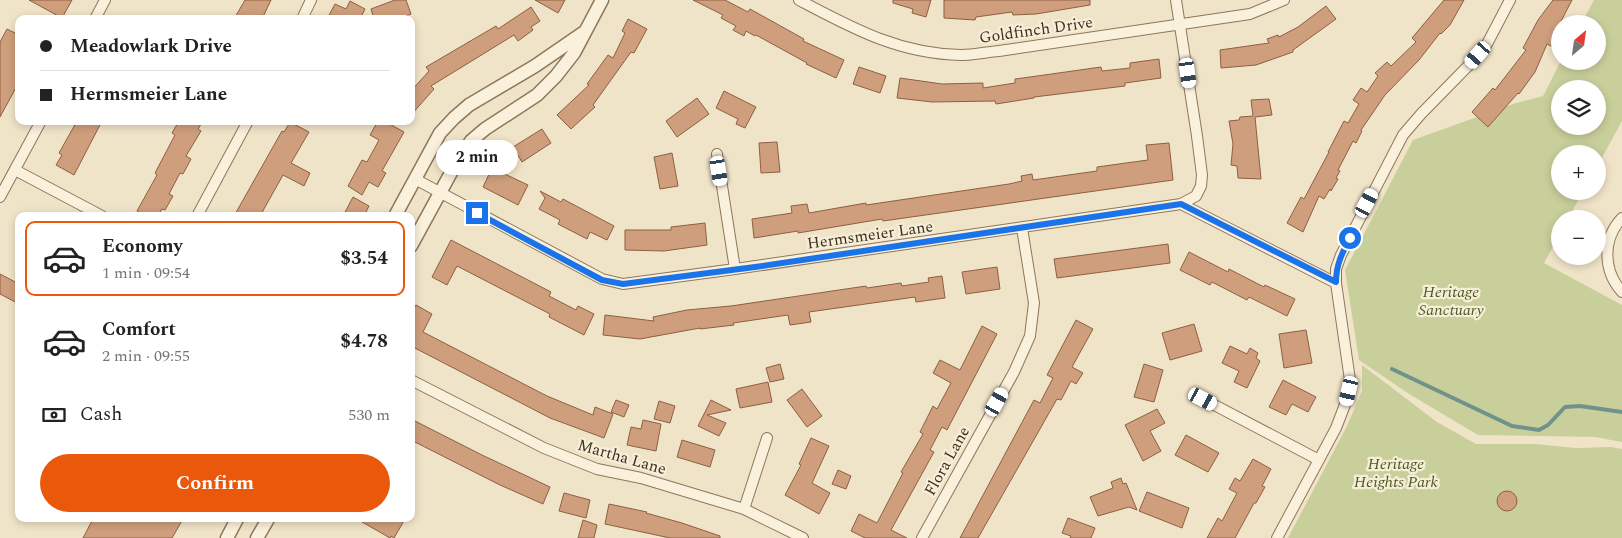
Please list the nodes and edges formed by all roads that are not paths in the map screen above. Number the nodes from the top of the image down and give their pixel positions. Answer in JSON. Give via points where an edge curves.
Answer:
{"nodes":[{"id":1,"x":105,"y":0,"type":"edge"},
{"id":2,"x":311,"y":0,"type":"edge"},
{"id":3,"x":602,"y":0,"type":"edge"},
{"id":4,"x":799,"y":0,"type":"edge"},
{"id":5,"x":1176,"y":0,"type":"edge"},
{"id":6,"x":1284,"y":0,"type":"edge"},
{"id":7,"x":1510,"y":0,"type":"edge"},
{"id":8,"x":97,"y":15,"type":"edge"},
{"id":9,"x":304,"y":15,"type":"edge"},
{"id":10,"x":1180,"y":25,"type":"junction"},
{"id":11,"x":585,"y":32,"type":"junction"},
{"id":12,"x":39,"y":125,"type":"edge"},
{"id":13,"x":246,"y":125,"type":"edge"},
{"id":14,"x":717,"y":154,"type":"dead end"},
{"id":15,"x":15,"y":170,"type":"junction"},
{"id":16,"x":415,"y":179,"type":"junction"},
{"id":17,"x":440,"y":193,"type":"junction"},
{"id":18,"x":0,"y":198,"type":"edge"},
{"id":19,"x":1181,"y":204,"type":"junction"},
{"id":20,"x":94,"y":212,"type":"edge"},
{"id":21,"x":199,"y":212,"type":"edge"},
{"id":22,"x":397,"y":212,"type":"edge"},
{"id":23,"x":1622,"y":218,"type":"edge"},
{"id":24,"x":1022,"y":228,"type":"junction"},
{"id":25,"x":415,"y":239,"type":"edge"},
{"id":26,"x":735,"y":269,"type":"junction"},
{"id":27,"x":1336,"y":282,"type":"junction"},
{"id":28,"x":1622,"y":292,"type":"edge"},
{"id":29,"x":415,"y":382,"type":"edge"},
{"id":30,"x":1203,"y":399,"type":"dead end"},
{"id":31,"x":767,"y":438,"type":"dead end"},
{"id":32,"x":1319,"y":460,"type":"junction"},
{"id":33,"x":744,"y":509,"type":"junction"},
{"id":34,"x":235,"y":522,"type":"edge"},
{"id":35,"x":266,"y":522,"type":"edge"},
{"id":36,"x":227,"y":538,"type":"edge"},
{"id":37,"x":257,"y":538,"type":"edge"},
{"id":38,"x":803,"y":538,"type":"edge"},
{"id":39,"x":922,"y":538,"type":"edge"},
{"id":40,"x":1277,"y":538,"type":"edge"}],
"edges":[{"from":1,"to":8,"type":"street"},
{"from":2,"to":9,"type":"street"},
{"from":3,"to":11,"type":"street"},
{"from":4,"to":10,"type":"street","name":"Goldfinch Drive","via":[[881,40],[961,55]]},
{"from":5,"to":10,"type":"street"},
{"from":6,"to":10,"type":"street","name":"Goldfinch Drive","via":[[1250,14]]},
{"from":7,"to":27,"type":"street","via":[[1487,44],[1403,135],[1341,255]]},
{"from":10,"to":19,"type":"street","via":[[1202,175],[1199,192]]},
{"from":11,"to":16,"type":"street","via":[[469,105],[440,133]]},
{"from":11,"to":17,"type":"street","via":[[556,76],[536,95],[471,141]]},
{"from":12,"to":15,"type":"street"},
{"from":13,"to":21,"type":"street"},
{"from":14,"to":26,"type":"street"},
{"from":15,"to":18,"type":"street"},
{"from":15,"to":20,"type":"street"},
{"from":16,"to":17,"type":"street","name":"Hermsmeier Lane"},
{"from":16,"to":22,"type":"street"},
{"from":17,"to":25,"type":"street"},
{"from":17,"to":26,"type":"street","name":"Hermsmeier Lane","via":[[602,280],[623,284]]},
{"from":19,"to":24,"type":"street","name":"Hermsmeier Lane"},
{"from":19,"to":27,"type":"street"},
{"from":23,"to":28,"type":"street","via":[[1615,225],[1607,246],[1607,266]]},
{"from":24,"to":26,"type":"street","name":"Hermsmeier Lane"},
{"from":24,"to":39,"type":"street","name":"Flora Lane","via":[[1034,302],[1030,336],[1014,372]]},
{"from":27,"to":32,"type":"street","via":[[1350,380],[1336,428]]},
{"from":29,"to":33,"type":"street","name":"Martha Lane","via":[[544,448],[597,469],[700,494]]},
{"from":30,"to":32,"type":"street"},
{"from":31,"to":33,"type":"street"},
{"from":32,"to":40,"type":"street"},
{"from":33,"to":38,"type":"street","name":"Martha Lane"},
{"from":34,"to":36,"type":"street"},
{"from":35,"to":37,"type":"street"}]}
